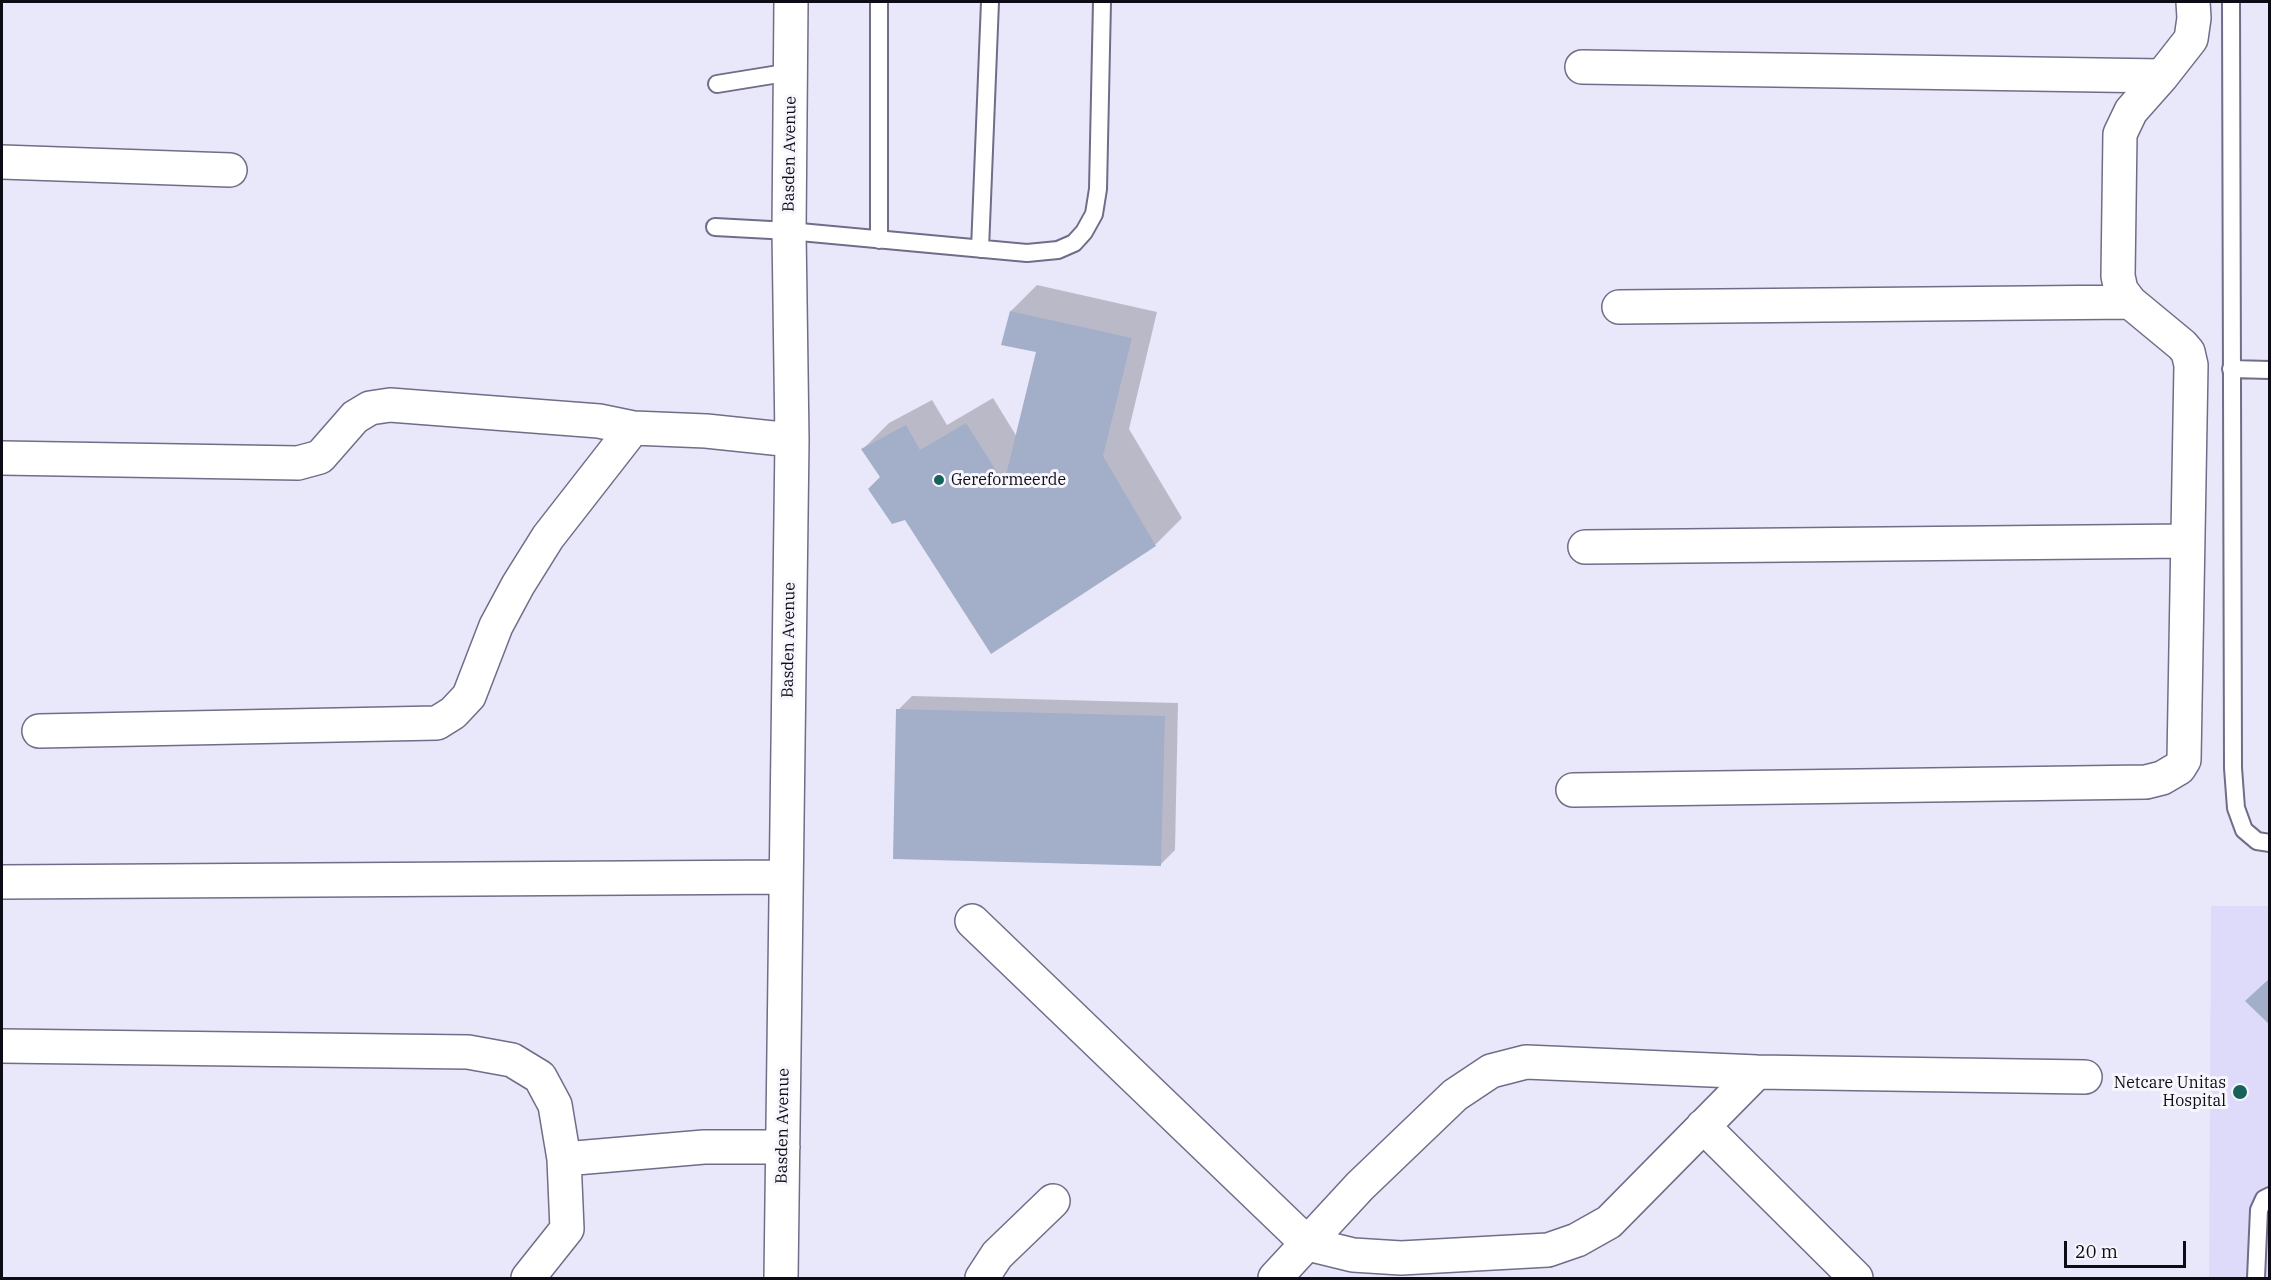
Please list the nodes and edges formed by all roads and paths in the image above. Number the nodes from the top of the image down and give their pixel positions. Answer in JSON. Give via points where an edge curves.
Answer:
{"nodes":[{"id":1,"x":791,"y":2,"type":"edge"},
{"id":2,"x":879,"y":2,"type":"edge"},
{"id":3,"x":990,"y":2,"type":"edge"},
{"id":4,"x":1102,"y":2,"type":"edge"},
{"id":5,"x":2193,"y":2,"type":"edge"},
{"id":6,"x":2231,"y":2,"type":"edge"},
{"id":7,"x":1582,"y":67,"type":"dead end"},
{"id":8,"x":791,"y":72,"type":"junction"},
{"id":9,"x":2162,"y":76,"type":"junction"},
{"id":10,"x":717,"y":84,"type":"dead end"},
{"id":11,"x":2,"y":162,"type":"edge"},
{"id":12,"x":230,"y":170,"type":"dead end"},
{"id":13,"x":715,"y":227,"type":"dead end"},
{"id":14,"x":789,"y":231,"type":"junction"},
{"id":15,"x":879,"y":240,"type":"junction"},
{"id":16,"x":980,"y":249,"type":"junction"},
{"id":17,"x":2130,"y":302,"type":"junction"},
{"id":18,"x":1619,"y":307,"type":"dead end"},
{"id":19,"x":2231,"y":369,"type":"junction"},
{"id":20,"x":2270,"y":370,"type":"edge"},
{"id":21,"x":633,"y":428,"type":"junction"},
{"id":22,"x":792,"y":440,"type":"junction"},
{"id":23,"x":2,"y":458,"type":"edge"},
{"id":24,"x":2187,"y":541,"type":"junction"},
{"id":25,"x":1585,"y":547,"type":"dead end"},
{"id":26,"x":39,"y":730,"type":"dead end"},
{"id":27,"x":1572,"y":790,"type":"dead end"},
{"id":28,"x":2270,"y":843,"type":"edge"},
{"id":29,"x":786,"y":877,"type":"junction"},
{"id":30,"x":2,"y":882,"type":"edge"},
{"id":31,"x":972,"y":921,"type":"dead end"},
{"id":32,"x":2,"y":1046,"type":"edge"},
{"id":33,"x":1757,"y":1071,"type":"junction"},
{"id":34,"x":2085,"y":1077,"type":"dead end"},
{"id":35,"x":1703,"y":1126,"type":"junction"},
{"id":36,"x":783,"y":1147,"type":"junction"},
{"id":37,"x":564,"y":1159,"type":"junction"},
{"id":38,"x":2270,"y":1196,"type":"edge"},
{"id":39,"x":1053,"y":1201,"type":"dead end"},
{"id":40,"x":1308,"y":1244,"type":"junction"},
{"id":41,"x":528,"y":1278,"type":"edge"},
{"id":42,"x":781,"y":1278,"type":"edge"},
{"id":43,"x":982,"y":1278,"type":"edge"},
{"id":44,"x":1275,"y":1278,"type":"edge"},
{"id":45,"x":1856,"y":1278,"type":"edge"},
{"id":46,"x":2256,"y":1278,"type":"edge"}],
"edges":[{"from":1,"to":8,"type":"street","name":"Basden Avenue"},
{"from":2,"to":15,"type":"lane"},
{"from":3,"to":16,"type":"lane"},
{"from":4,"to":16,"type":"lane","via":[[1098,189],[1094,214],[1074,243],[1058,250],[1027,253]]},
{"from":5,"to":9,"type":"street","via":[[2191,39]]},
{"from":6,"to":19,"type":"lane"},
{"from":7,"to":9,"type":"street"},
{"from":8,"to":10,"type":"lane"},
{"from":8,"to":14,"type":"street","name":"Basden Avenue"},
{"from":9,"to":17,"type":"street","via":[[2131,111],[2120,134],[2118,276],[2121,290]]},
{"from":11,"to":12,"type":"street"},
{"from":13,"to":14,"type":"lane"},
{"from":14,"to":15,"type":"lane"},
{"from":14,"to":22,"type":"street","name":"Basden Avenue"},
{"from":15,"to":16,"type":"lane"},
{"from":17,"to":18,"type":"street"},
{"from":17,"to":24,"type":"street","via":[[2182,345],[2191,364]]},
{"from":19,"to":20,"type":"lane"},
{"from":19,"to":28,"type":"lane","via":[[2236,808],[2244,830],[2257,841]]},
{"from":21,"to":22,"type":"street"},
{"from":21,"to":23,"type":"street","via":[[599,421],[390,405],[370,408],[355,417],[320,457],[298,463]]},
{"from":21,"to":26,"type":"street","via":[[548,537],[524,576],[496,626],[469,696],[437,723]]},
{"from":22,"to":29,"type":"street","name":"Basden Avenue"},
{"from":24,"to":25,"type":"street"},
{"from":24,"to":27,"type":"street","via":[[2184,760],[2179,768],[2153,782]]},
{"from":29,"to":30,"type":"street"},
{"from":29,"to":36,"type":"street","name":"Basden Avenue"},
{"from":31,"to":40,"type":"street"},
{"from":32,"to":37,"type":"street","via":[[468,1052],[512,1060],[540,1077],[555,1105]]},
{"from":33,"to":34,"type":"street"},
{"from":33,"to":35,"type":"street"},
{"from":33,"to":40,"type":"street","via":[[1526,1062],[1491,1071],[1455,1095],[1360,1186]]},
{"from":35,"to":40,"type":"street","via":[[1609,1222],[1577,1240],[1548,1250],[1401,1258],[1353,1255]]},
{"from":35,"to":45,"type":"street"},
{"from":36,"to":37,"type":"street","via":[[704,1147]]},
{"from":36,"to":42,"type":"street","name":"Basden Avenue"},
{"from":37,"to":41,"type":"street","via":[[567,1229]]},
{"from":38,"to":46,"type":"lane","via":[[2259,1210]]},
{"from":39,"to":43,"type":"street","via":[[998,1255]]},
{"from":40,"to":44,"type":"street"}]}
